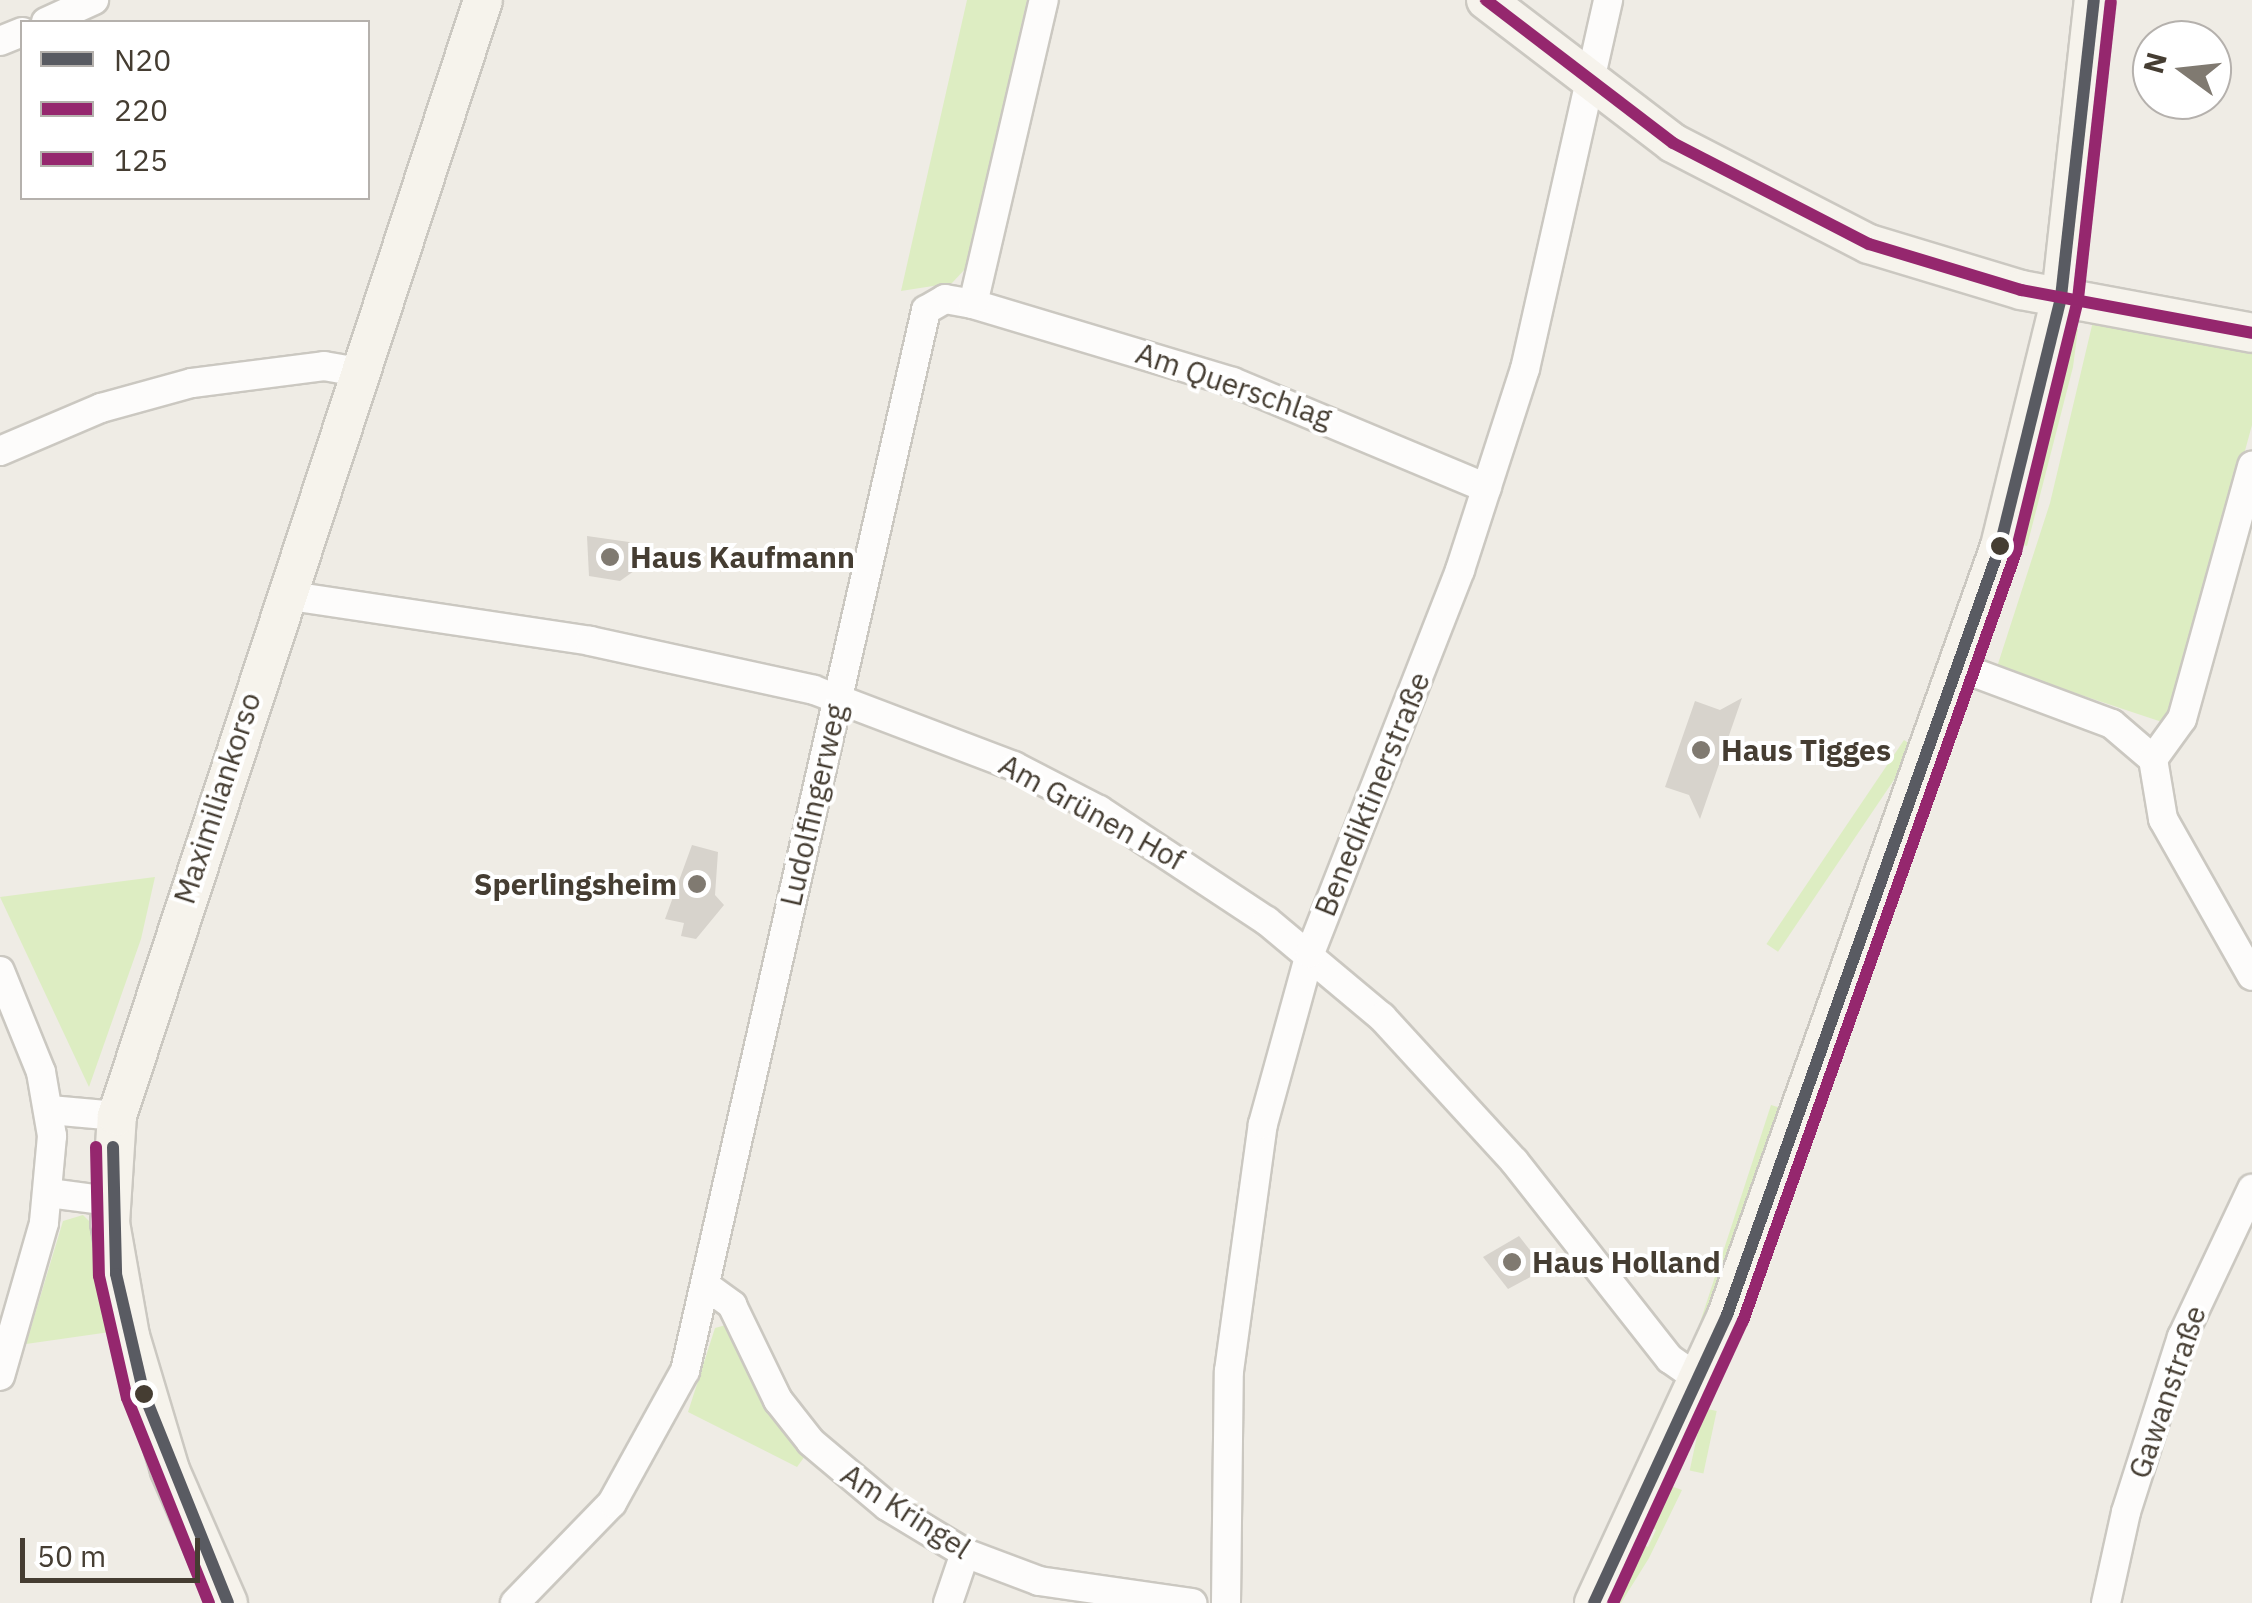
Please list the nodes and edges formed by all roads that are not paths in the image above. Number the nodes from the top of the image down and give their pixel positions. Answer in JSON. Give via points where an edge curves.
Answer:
{"nodes":[{"id":1,"x":94,"y":0,"type":"edge"},
{"id":2,"x":483,"y":0,"type":"edge"},
{"id":3,"x":1044,"y":0,"type":"edge"},
{"id":4,"x":1486,"y":0,"type":"edge"},
{"id":5,"x":1608,"y":0,"type":"edge"},
{"id":6,"x":2094,"y":0,"type":"edge"},
{"id":7,"x":50,"y":20,"type":"edge"},
{"id":8,"x":1593,"y":85,"type":"junction"},
{"id":9,"x":2062,"y":297,"type":"junction"},
{"id":10,"x":972,"y":304,"type":"junction"},
{"id":11,"x":2252,"y":332,"type":"edge"},
{"id":12,"x":358,"y":372,"type":"junction"},
{"id":13,"x":0,"y":452,"type":"edge"},
{"id":14,"x":2252,"y":466,"type":"edge"},
{"id":15,"x":1488,"y":488,"type":"junction"},
{"id":16,"x":284,"y":595,"type":"junction"},
{"id":17,"x":1960,"y":667,"type":"junction"},
{"id":18,"x":838,"y":697,"type":"junction"},
{"id":19,"x":2153,"y":759,"type":"junction"},
{"id":20,"x":1310,"y":953,"type":"junction"},
{"id":21,"x":0,"y":971,"type":"edge"},
{"id":22,"x":2252,"y":976,"type":"edge"},
{"id":23,"x":50,"y":1110,"type":"junction"},
{"id":24,"x":116,"y":1116,"type":"junction"},
{"id":25,"x":50,"y":1181,"type":"junction"},
{"id":26,"x":2252,"y":1189,"type":"edge"},
{"id":27,"x":110,"y":1201,"type":"junction"},
{"id":28,"x":708,"y":1288,"type":"junction"},
{"id":29,"x":0,"y":1376,"type":"edge"},
{"id":30,"x":1701,"y":1381,"type":"junction"},
{"id":31,"x":965,"y":1553,"type":"junction"},
{"id":32,"x":1226,"y":1602,"type":"edge"},
{"id":33,"x":228,"y":1603,"type":"edge"},
{"id":34,"x":515,"y":1603,"type":"edge"},
{"id":35,"x":948,"y":1603,"type":"edge"},
{"id":36,"x":1196,"y":1603,"type":"edge"},
{"id":37,"x":1594,"y":1603,"type":"edge"},
{"id":38,"x":2106,"y":1603,"type":"edge"}],
"edges":[{"from":1,"to":7,"type":"street"},
{"from":2,"to":12,"type":"street","name":"Maximiliankorso"},
{"from":3,"to":10,"type":"street"},
{"from":4,"to":8,"type":"street"},
{"from":5,"to":8,"type":"street","name":"Benediktinerstraße"},
{"from":6,"to":9,"type":"street"},
{"from":8,"to":9,"type":"street","via":[[1674,143],[1816,220],[1938,268]]},
{"from":8,"to":15,"type":"street","name":"Benediktinerstraße","via":[[1566,214]]},
{"from":9,"to":11,"type":"street"},
{"from":9,"to":17,"type":"street","via":[[2010,510]]},
{"from":10,"to":15,"type":"street","name":"Am Querschlag","via":[[1234,382]]},
{"from":10,"to":18,"type":"street","name":"Ludolfingerweg","via":[[944,299],[926,310]]},
{"from":12,"to":13,"type":"street","via":[[324,366],[192,383],[100,408]]},
{"from":12,"to":16,"type":"street","name":"Maximiliankorso"},
{"from":14,"to":19,"type":"street","via":[[2182,719]]},
{"from":15,"to":20,"type":"street","name":"Benediktinerstraße"},
{"from":16,"to":18,"type":"street","name":"Am Grünen Hof","via":[[590,641]]},
{"from":16,"to":24,"type":"street","name":"Maximiliankorso"},
{"from":17,"to":19,"type":"street","via":[[2112,724]]},
{"from":17,"to":30,"type":"street"},
{"from":18,"to":20,"type":"street","name":"Am Grünen Hof","via":[[1014,766],[1099,810]]},
{"from":18,"to":28,"type":"street","name":"Ludolfingerweg"},
{"from":19,"to":22,"type":"street","via":[[2163,819]]},
{"from":20,"to":30,"type":"street","name":"Am Grünen Hof","via":[[1450,1087],[1670,1359]]},
{"from":20,"to":32,"type":"street","name":"Benediktinerstraße","via":[[1246,1222],[1226,1403]]},
{"from":21,"to":23,"type":"street"},
{"from":23,"to":24,"type":"street"},
{"from":23,"to":25,"type":"street"},
{"from":24,"to":27,"type":"street","name":"Maximiliankorso"},
{"from":25,"to":27,"type":"street"},
{"from":25,"to":29,"type":"street"},
{"from":26,"to":38,"type":"street","name":"Gawanstraße","via":[[2176,1355]]},
{"from":27,"to":33,"type":"street","name":"Maximiliankorso","via":[[116,1274],[144,1394]]},
{"from":28,"to":31,"type":"street","name":"Am Kringel","via":[[732,1305],[778,1400],[811,1442],[887,1506]]},
{"from":28,"to":34,"type":"street","name":"Ludolfingerweg","via":[[685,1370],[634,1470],[588,1532]]},
{"from":30,"to":37,"type":"street"},
{"from":31,"to":35,"type":"street"},
{"from":31,"to":36,"type":"street","name":"Am Kringel","via":[[1063,1588]]},
{"from":32,"to":36,"type":"street","name":"Am Kringel"}]}
